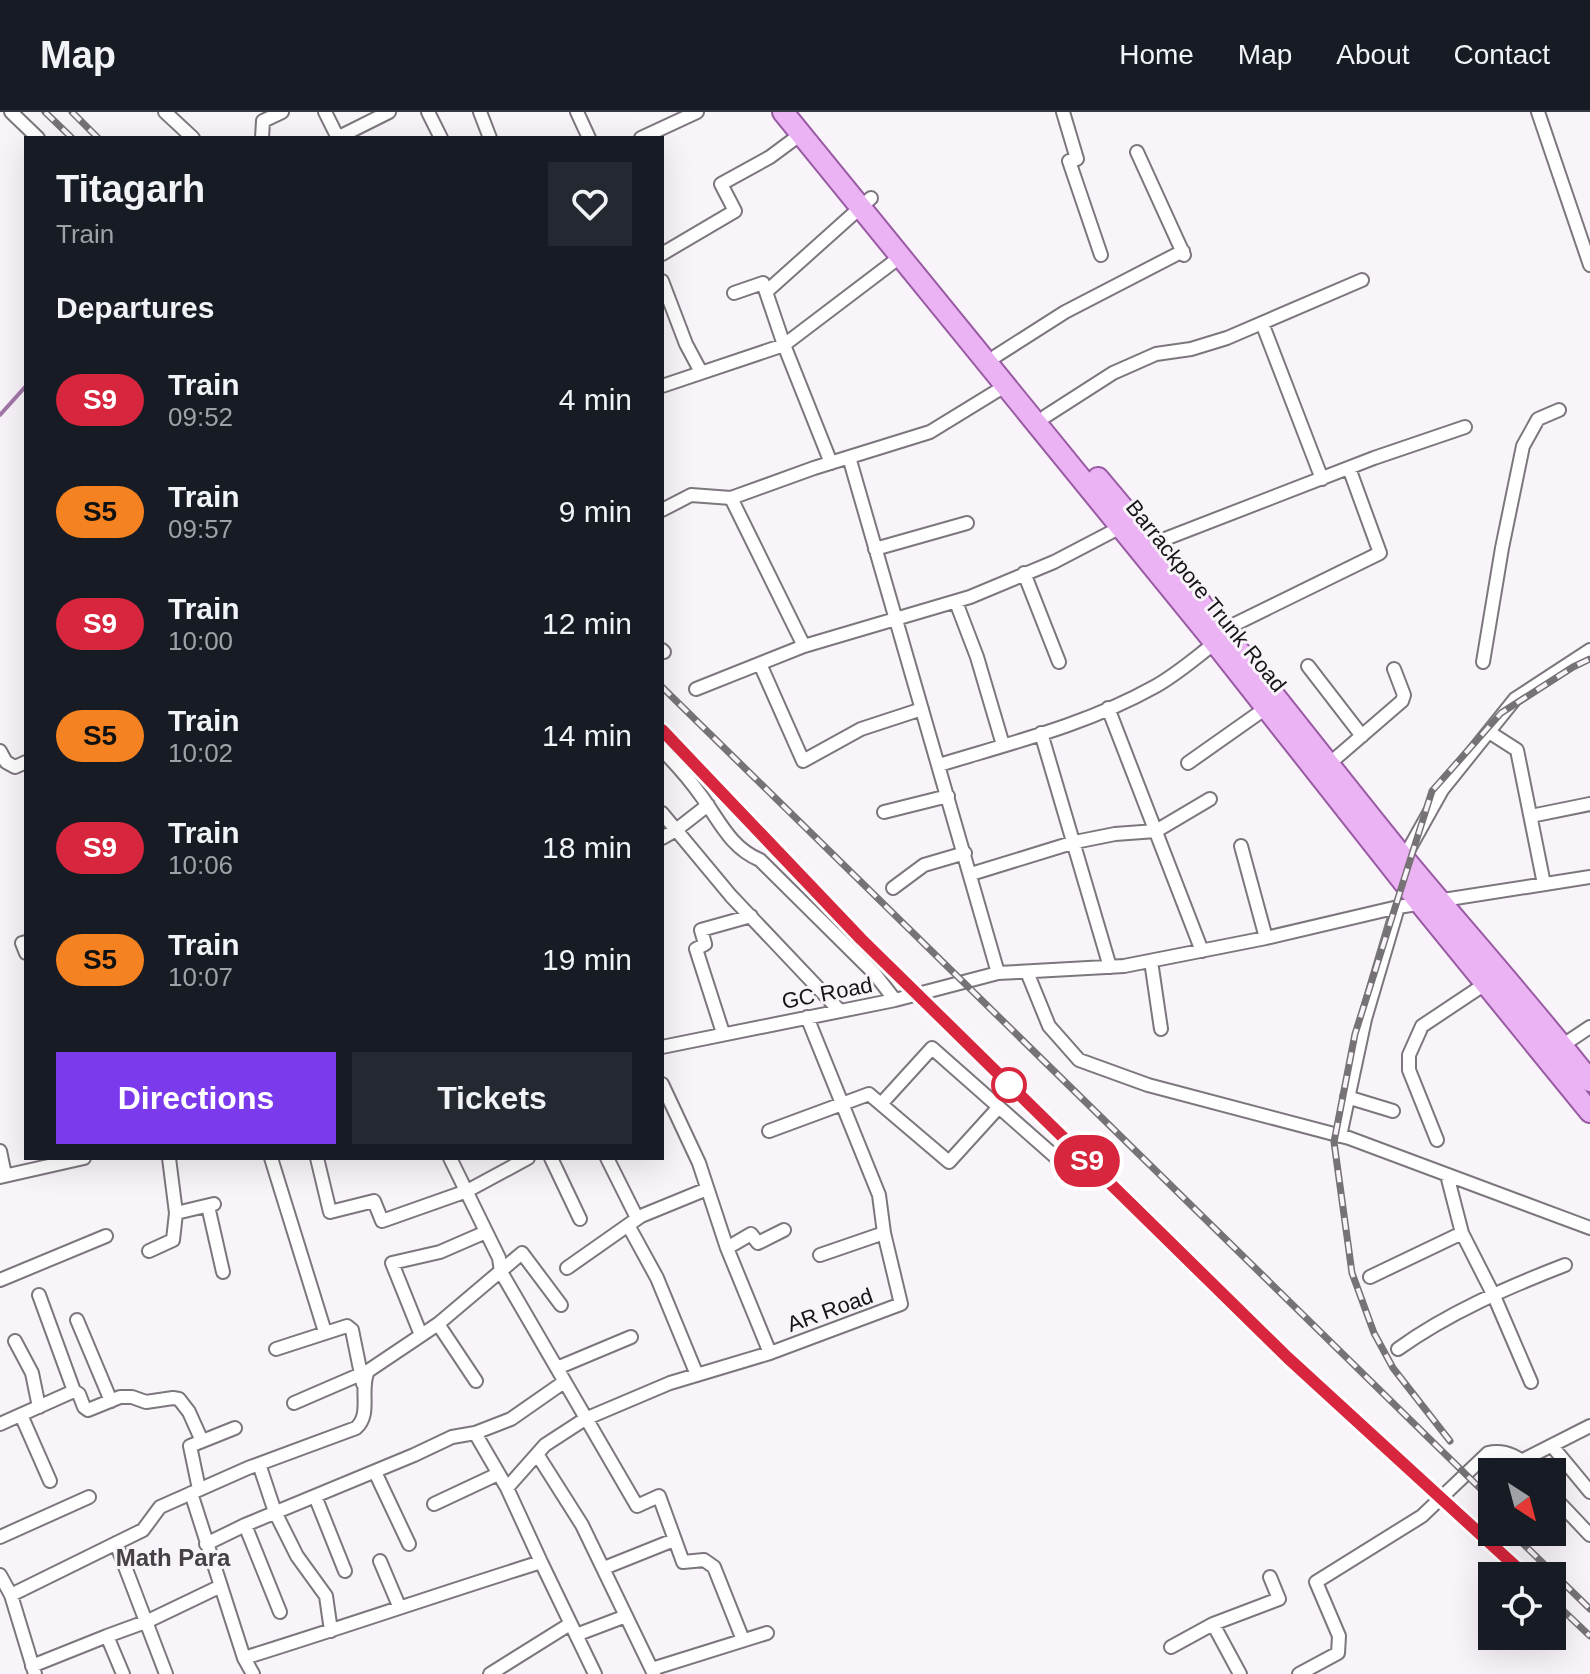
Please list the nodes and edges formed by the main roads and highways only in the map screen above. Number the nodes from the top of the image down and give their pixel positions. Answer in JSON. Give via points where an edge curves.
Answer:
{"nodes":[{"id":1,"x":783,"y":112,"type":"edge"},
{"id":2,"x":800,"y":112,"type":"edge"},
{"id":3,"x":866,"y":202,"type":"junction"},
{"id":4,"x":1219,"y":637,"type":"junction"},
{"id":5,"x":1430,"y":901,"type":"junction"},
{"id":6,"x":1495,"y":977,"type":"junction"},
{"id":7,"x":1590,"y":1081,"type":"edge"},
{"id":8,"x":1590,"y":1112,"type":"edge"}],
"edges":[{"from":1,"to":3,"type":"main road","name":"Barrackpore Trunk Road"},
{"from":2,"to":3,"type":"main road","name":"Barrackpore Trunk Road"},
{"from":3,"to":4,"type":"main road","name":"Barrackpore Trunk Road","via":[[1152,544]]},
{"from":3,"to":4,"type":"main road","name":"Barrackpore Trunk Road","via":[[900,257],[1121,527]]},
{"from":4,"to":5,"type":"main road","name":"Barrackpore Trunk Road","via":[[1266,708]]},
{"from":4,"to":5,"type":"main road","name":"Barrackpore Trunk Road","via":[[1329,764],[1404,858]]},
{"from":5,"to":6,"type":"main road","name":"Barrackpore Trunk Road"},
{"from":6,"to":7,"type":"main road","name":"Barrackpore Trunk Road","via":[[1563,1045]]},
{"from":6,"to":8,"type":"main road","name":"Barrackpore Trunk Road"}]}
